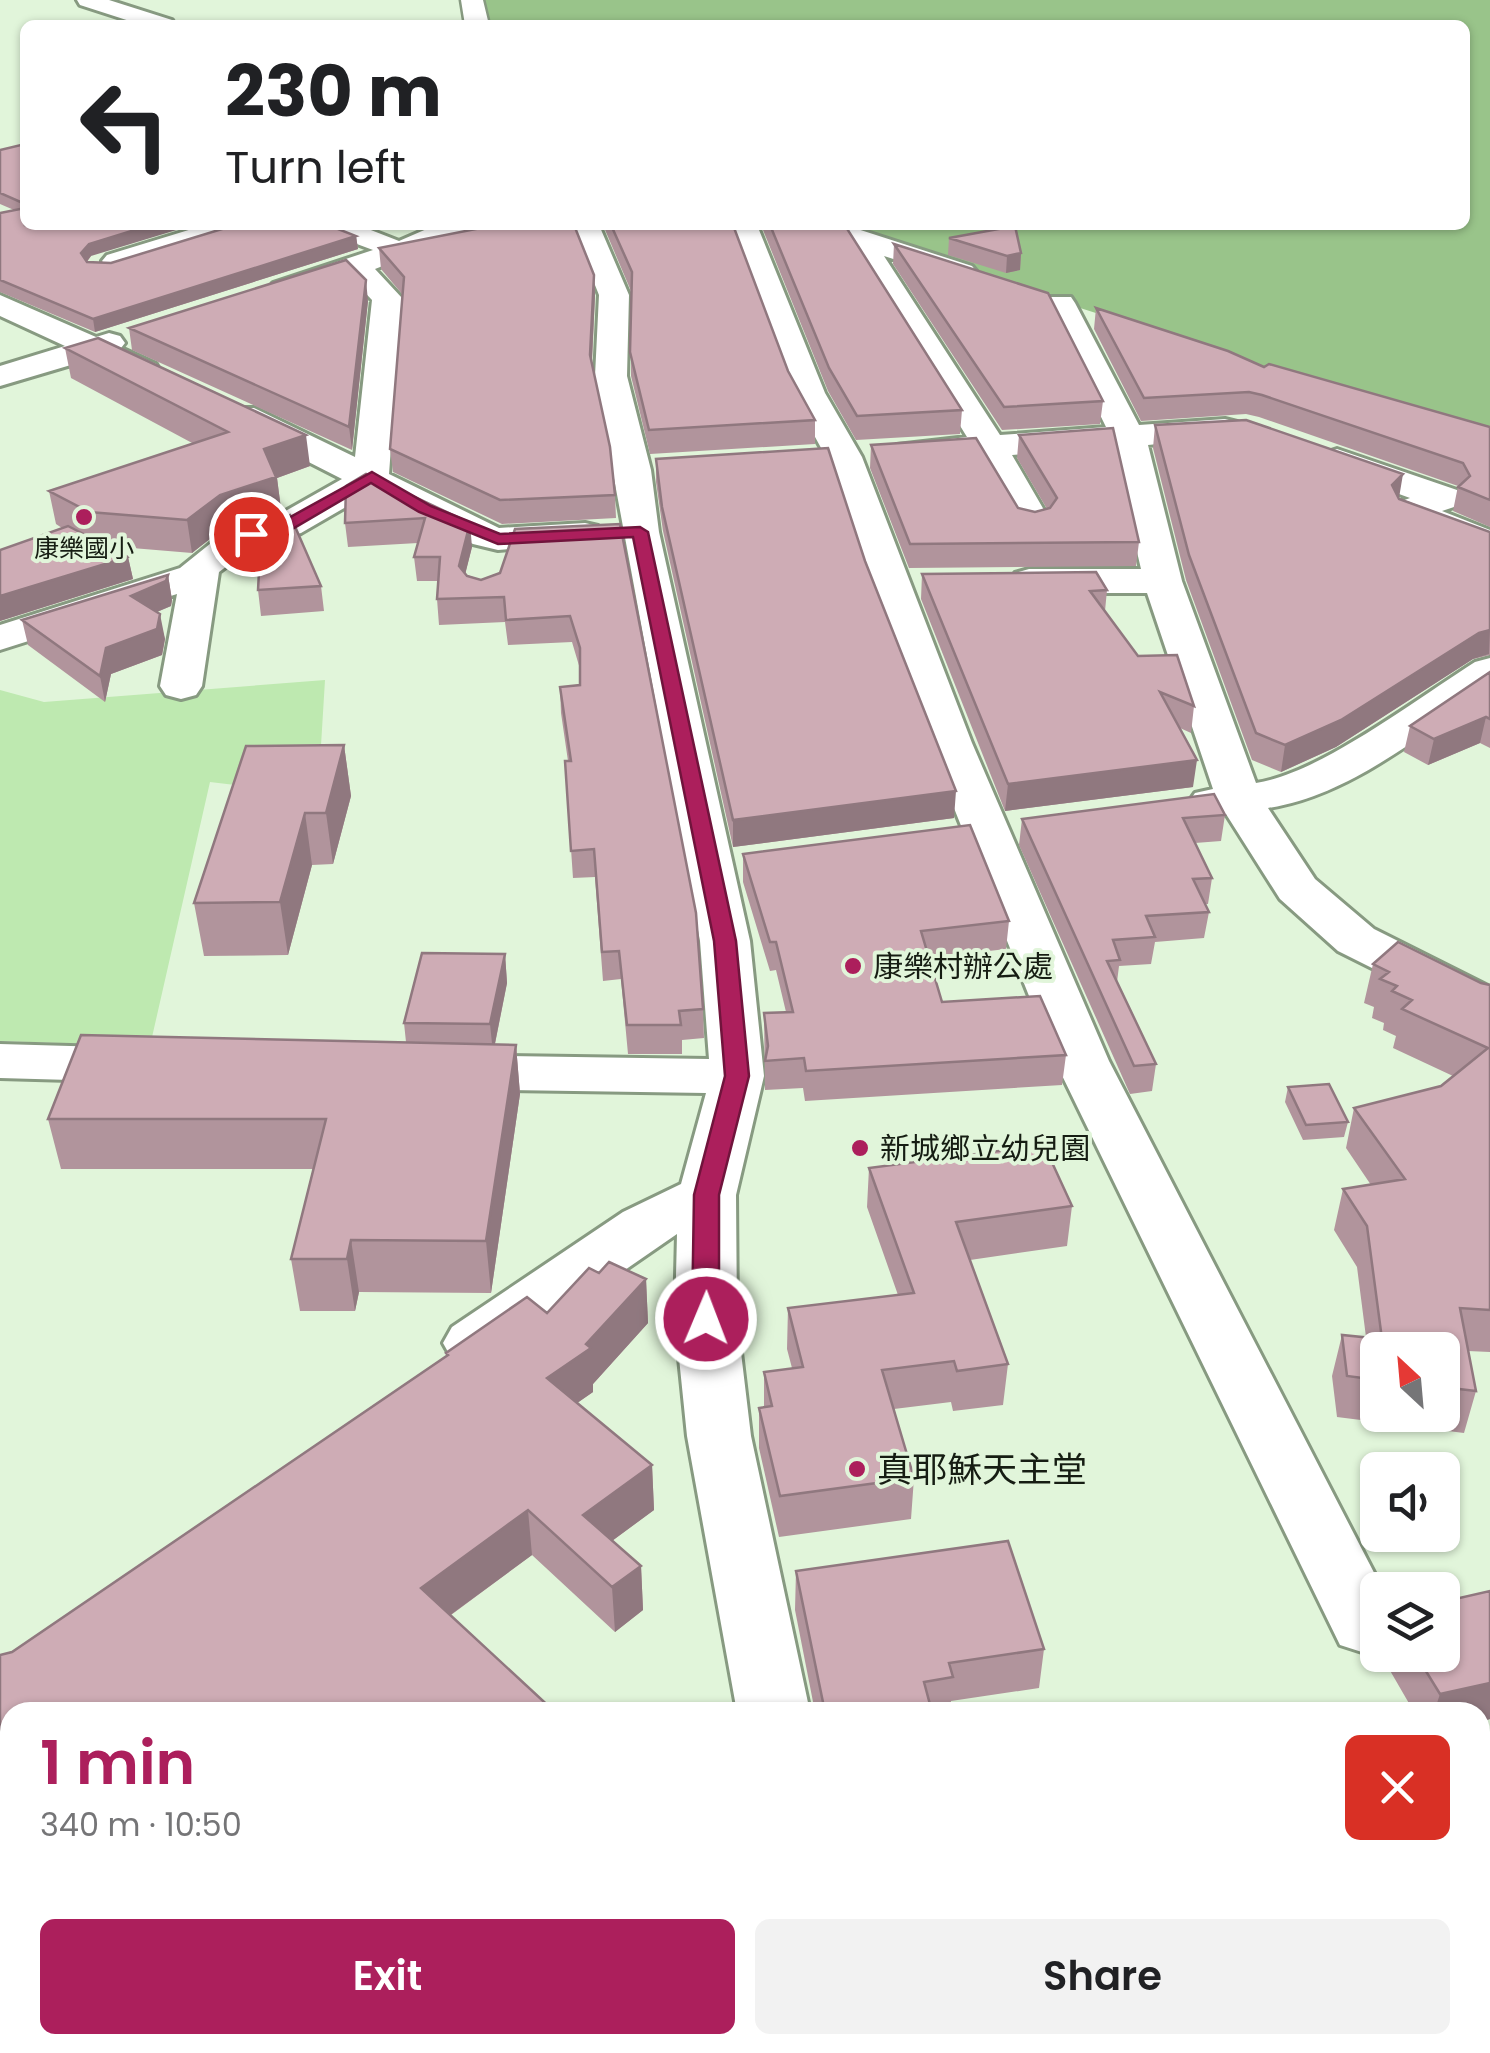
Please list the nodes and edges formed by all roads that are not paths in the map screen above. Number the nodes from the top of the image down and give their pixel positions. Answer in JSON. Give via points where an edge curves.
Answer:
{"nodes":[{"id":1,"x":88,"y":0,"type":"edge"},
{"id":2,"x":149,"y":20,"type":"edge"},
{"id":3,"x":219,"y":230,"type":"edge"},
{"id":4,"x":345,"y":230,"type":"edge"},
{"id":5,"x":444,"y":230,"type":"edge"},
{"id":6,"x":588,"y":230,"type":"edge"},
{"id":7,"x":745,"y":230,"type":"edge"},
{"id":8,"x":832,"y":230,"type":"edge"},
{"id":9,"x":858,"y":238,"type":"junction"},
{"id":10,"x":400,"y":251,"type":"junction"},
{"id":11,"x":102,"y":266,"type":"edge"},
{"id":12,"x":356,"y":266,"type":"junction"},
{"id":13,"x":987,"y":280,"type":"edge"},
{"id":14,"x":1024,"y":292,"type":"edge"},
{"id":15,"x":262,"y":296,"type":"edge"},
{"id":16,"x":1060,"y":303,"type":"junction"},
{"id":17,"x":0,"y":304,"type":"edge"},
{"id":18,"x":1096,"y":315,"type":"edge"},
{"id":19,"x":130,"y":337,"type":"edge"},
{"id":20,"x":91,"y":348,"type":"junction"},
{"id":21,"x":0,"y":376,"type":"edge"},
{"id":22,"x":182,"y":388,"type":"edge"},
{"id":23,"x":218,"y":404,"type":"edge"},
{"id":24,"x":1264,"y":434,"type":"edge"},
{"id":25,"x":1128,"y":436,"type":"junction"},
{"id":26,"x":990,"y":446,"type":"junction"},
{"id":27,"x":1300,"y":447,"type":"edge"},
{"id":28,"x":828,"y":458,"type":"junction"},
{"id":29,"x":372,"y":477,"type":"junction"},
{"id":30,"x":1032,"y":522,"type":"edge"},
{"id":31,"x":640,"y":532,"type":"junction"},
{"id":32,"x":1490,"y":544,"type":"edge"},
{"id":33,"x":200,"y":574,"type":"junction"},
{"id":34,"x":1163,"y":581,"type":"junction"},
{"id":35,"x":984,"y":582,"type":"edge"},
{"id":36,"x":0,"y":638,"type":"edge"},
{"id":37,"x":1490,"y":671,"type":"edge"},
{"id":38,"x":181,"y":686,"type":"dead end"},
{"id":39,"x":1240,"y":800,"type":"junction"},
{"id":40,"x":1163,"y":810,"type":"edge"},
{"id":41,"x":1009,"y":829,"type":"junction"},
{"id":42,"x":936,"y":838,"type":"edge"},
{"id":43,"x":1490,"y":1006,"type":"edge"},
{"id":44,"x":0,"y":1061,"type":"edge"},
{"id":45,"x":200,"y":1067,"type":"edge"},
{"id":46,"x":397,"y":1072,"type":"edge"},
{"id":47,"x":737,"y":1076,"type":"junction"},
{"id":48,"x":707,"y":1195,"type":"junction"},
{"id":49,"x":434,"y":1370,"type":"edge"},
{"id":50,"x":1360,"y":1614,"type":"edge"},
{"id":51,"x":772,"y":1702,"type":"edge"}],
"edges":[{"from":1,"to":2,"type":"street"},
{"from":3,"to":11,"type":"street"},
{"from":4,"to":10,"type":"street"},
{"from":5,"to":10,"type":"street"},
{"from":6,"to":31,"type":"street","via":[[614,295],[612,376],[650,469]]},
{"from":7,"to":28,"type":"street"},
{"from":8,"to":9,"type":"street"},
{"from":9,"to":13,"type":"street"},
{"from":9,"to":26,"type":"street"},
{"from":10,"to":12,"type":"street"},
{"from":12,"to":15,"type":"street"},
{"from":12,"to":29,"type":"street","via":[[386,298]]},
{"from":14,"to":16,"type":"street"},
{"from":16,"to":18,"type":"street"},
{"from":16,"to":25,"type":"street"},
{"from":17,"to":20,"type":"street"},
{"from":19,"to":20,"type":"street"},
{"from":20,"to":21,"type":"street"},
{"from":20,"to":22,"type":"street"},
{"from":23,"to":29,"type":"street"},
{"from":24,"to":25,"type":"street","via":[[1246,428]]},
{"from":25,"to":26,"type":"street"},
{"from":25,"to":34,"type":"street"},
{"from":26,"to":28,"type":"street"},
{"from":26,"to":30,"type":"street"},
{"from":27,"to":32,"type":"street","via":[[1444,498],[1408,511]]},
{"from":28,"to":41,"type":"street","via":[[907,583]]},
{"from":29,"to":31,"type":"street","via":[[494,555]]},
{"from":29,"to":33,"type":"street","via":[[288,525],[239,540],[199,568]]},
{"from":31,"to":47,"type":"street","via":[[730,866],[725,941]]},
{"from":33,"to":36,"type":"street"},
{"from":33,"to":38,"type":"street"},
{"from":34,"to":35,"type":"street"},
{"from":34,"to":39,"type":"street"},
{"from":37,"to":39,"type":"street","via":[[1294,791]]},
{"from":39,"to":40,"type":"street"},
{"from":39,"to":43,"type":"street","via":[[1298,889],[1356,940]]},
{"from":41,"to":42,"type":"street"},
{"from":41,"to":50,"type":"street","via":[[1082,1061]]},
{"from":44,"to":45,"type":"street"},
{"from":46,"to":47,"type":"street"},
{"from":47,"to":48,"type":"street"},
{"from":48,"to":49,"type":"street","via":[[644,1226]]},
{"from":48,"to":51,"type":"street","via":[[706,1319],[719,1436]]}]}
